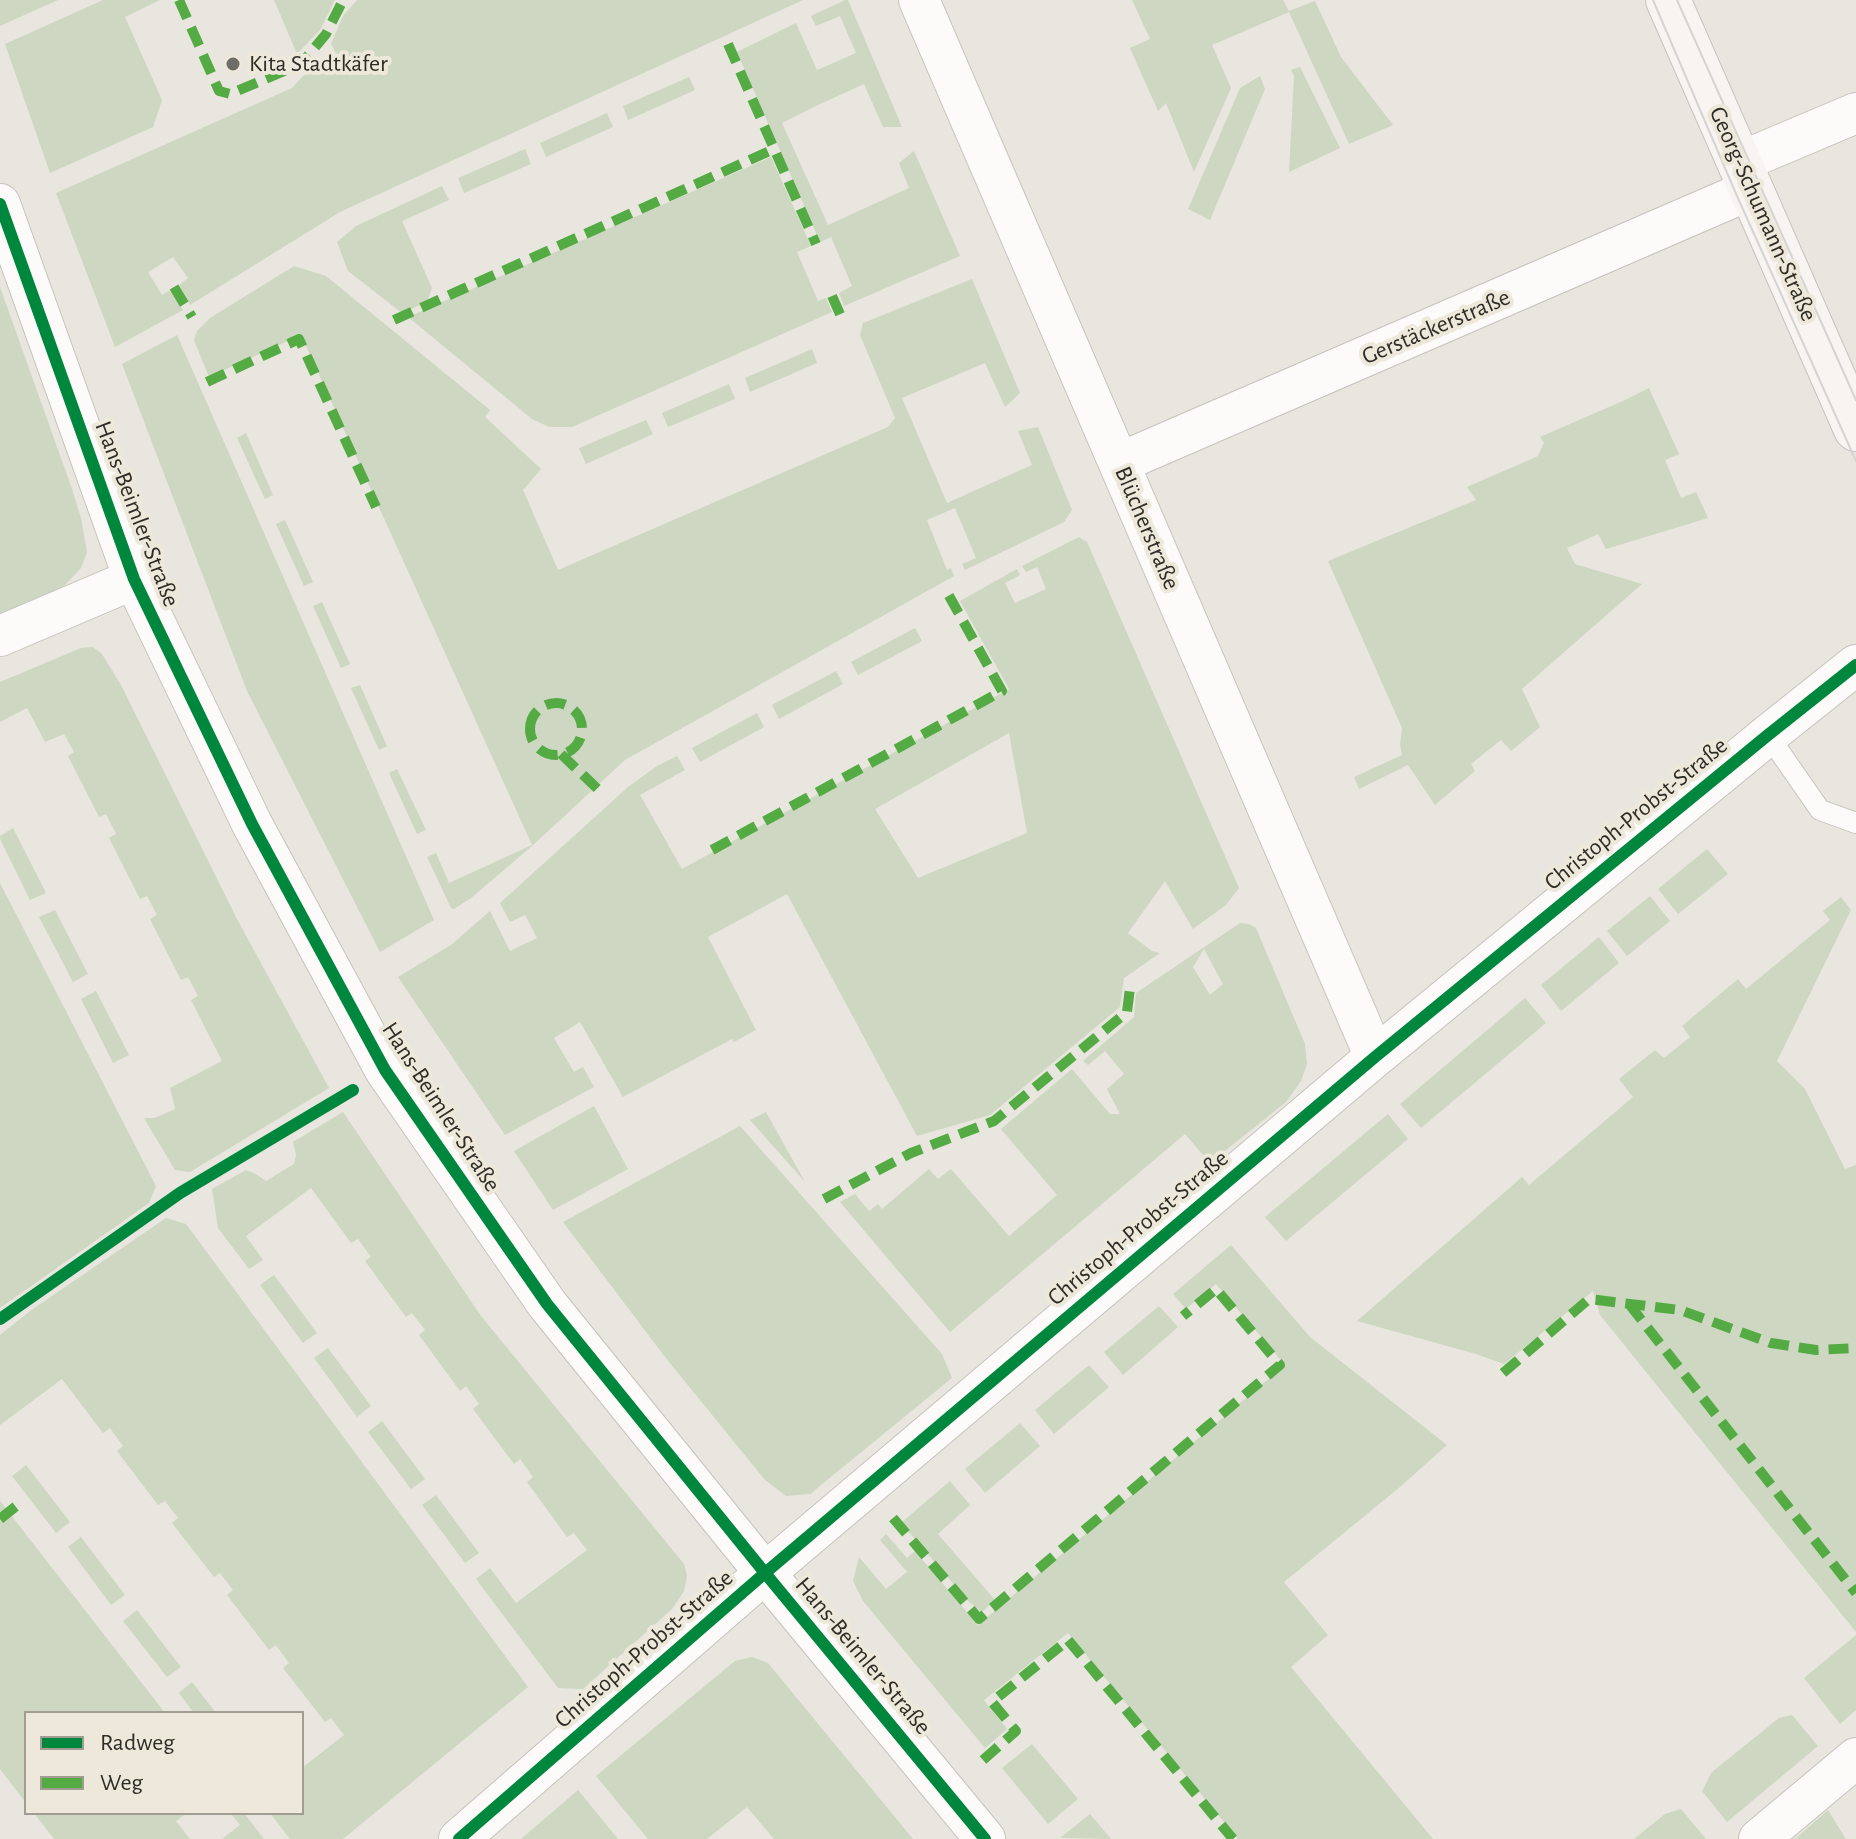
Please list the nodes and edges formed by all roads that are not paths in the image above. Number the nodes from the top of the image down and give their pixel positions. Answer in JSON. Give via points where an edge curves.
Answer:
{"nodes":[{"id":1,"x":919,"y":0,"type":"edge"},
{"id":2,"x":1668,"y":0,"type":"edge"},
{"id":3,"x":1856,"y":113,"type":"edge"},
{"id":4,"x":1746,"y":176,"type":"junction"},
{"id":5,"x":0,"y":204,"type":"edge"},
{"id":6,"x":1856,"y":429,"type":"edge"},
{"id":7,"x":1119,"y":463,"type":"junction"},
{"id":8,"x":134,"y":579,"type":"junction"},
{"id":9,"x":0,"y":636,"type":"edge"},
{"id":10,"x":1856,"y":665,"type":"edge"},
{"id":11,"x":1768,"y":735,"type":"junction"},
{"id":12,"x":1856,"y":823,"type":"edge"},
{"id":13,"x":1375,"y":1057,"type":"junction"},
{"id":14,"x":765,"y":1573,"type":"junction"},
{"id":15,"x":1856,"y":1758,"type":"edge"},
{"id":16,"x":459,"y":1839,"type":"edge"},
{"id":17,"x":985,"y":1839,"type":"edge"},
{"id":18,"x":1759,"y":1839,"type":"edge"}],
"edges":[{"from":1,"to":7,"type":"street","name":"Blücherstraße"},
{"from":2,"to":4,"type":"main road","name":"Georg-Schumann-Straße"},
{"from":3,"to":4,"type":"street","name":"Gerstäckerstraße"},
{"from":4,"to":6,"type":"main road","name":"Georg-Schumann-Straße"},
{"from":4,"to":7,"type":"street","name":"Gerstäckerstraße"},
{"from":5,"to":8,"type":"street","name":"Hans-Beimler-Straße"},
{"from":7,"to":13,"type":"street","name":"Blücherstraße"},
{"from":8,"to":9,"type":"street"},
{"from":8,"to":14,"type":"street","name":"Hans-Beimler-Straße","via":[[252,824],[385,1070],[547,1304]]},
{"from":10,"to":11,"type":"street","name":"Christoph-Probst-Straße"},
{"from":11,"to":12,"type":"lane","via":[[1820,810]]},
{"from":11,"to":13,"type":"street","name":"Christoph-Probst-Straße"},
{"from":13,"to":14,"type":"street","name":"Christoph-Probst-Straße"},
{"from":14,"to":16,"type":"street","name":"Christoph-Probst-Straße"},
{"from":14,"to":17,"type":"street","name":"Hans-Beimler-Straße"},
{"from":15,"to":18,"type":"street"}]}
